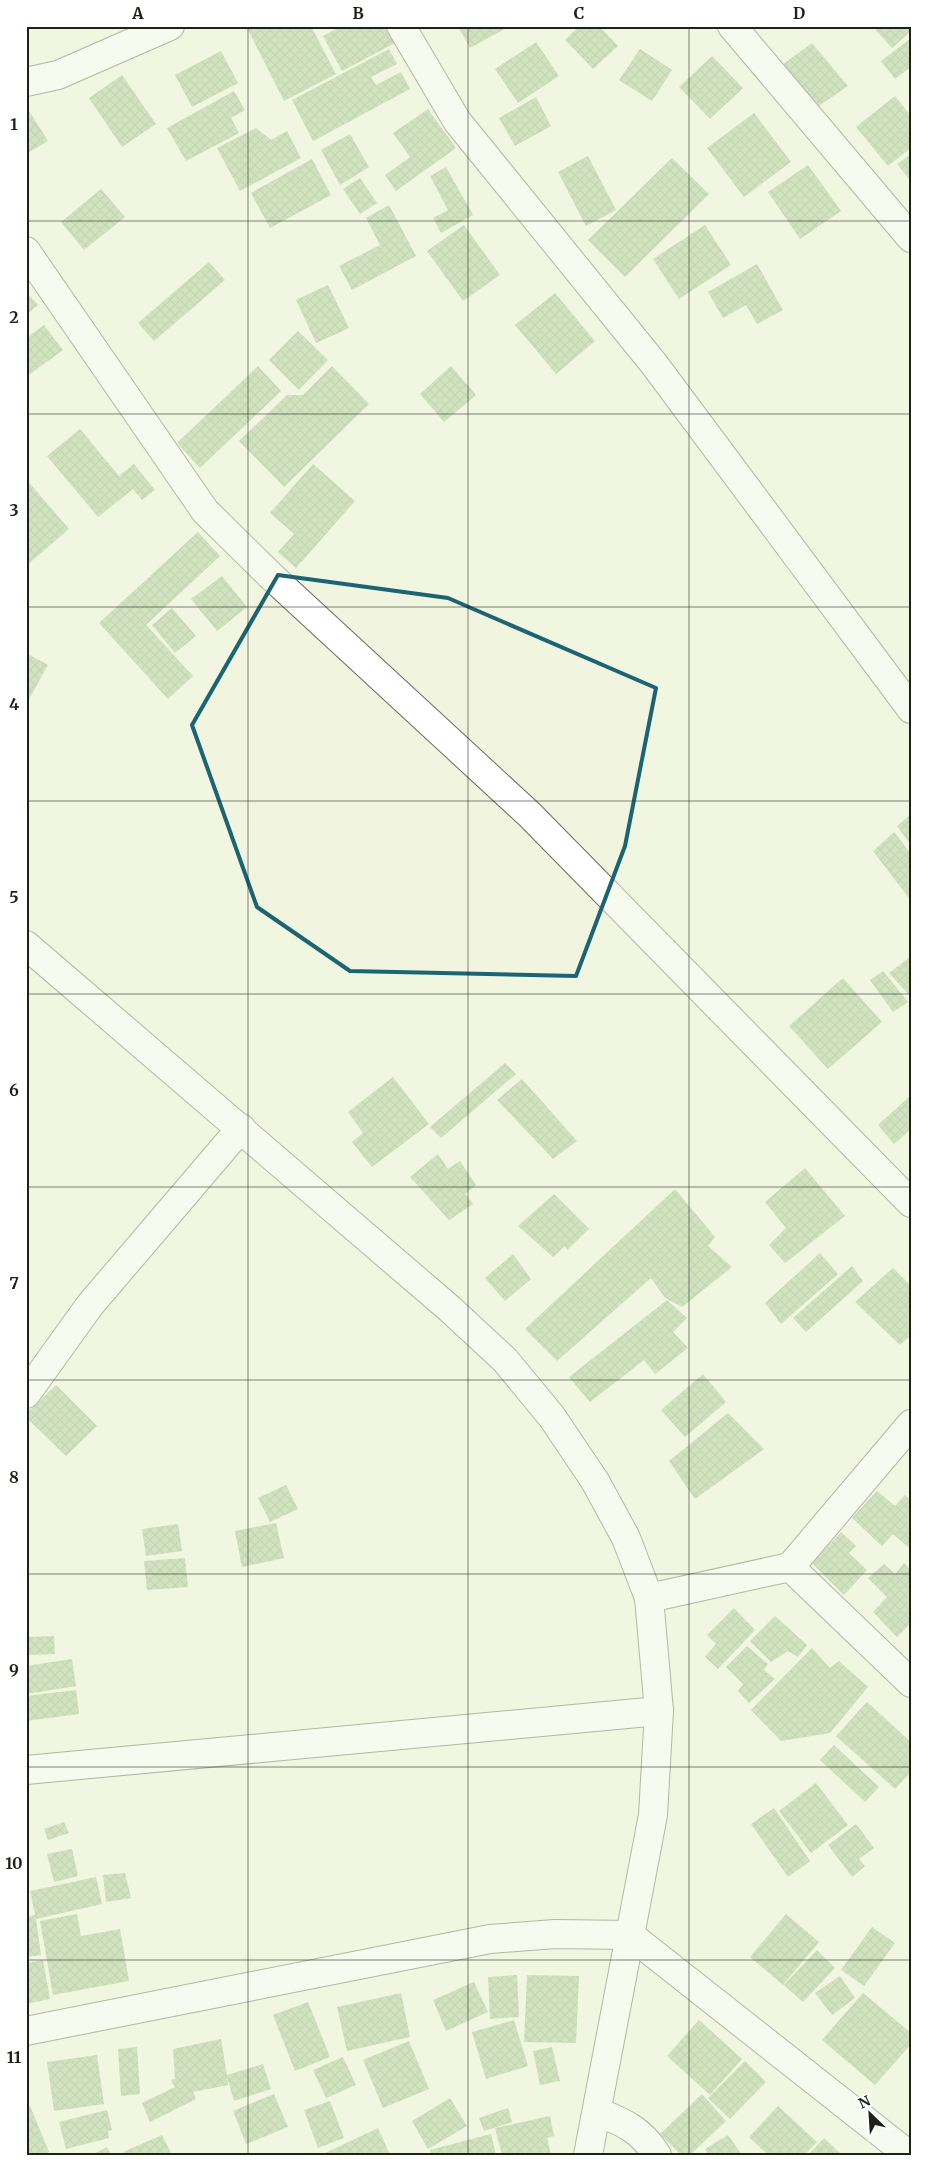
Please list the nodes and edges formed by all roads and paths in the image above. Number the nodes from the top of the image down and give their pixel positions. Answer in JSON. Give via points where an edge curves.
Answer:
{"nodes":[{"id":1,"x":170,"y":26,"type":"edge"},
{"id":2,"x":401,"y":26,"type":"edge"},
{"id":3,"x":732,"y":26,"type":"edge"},
{"id":4,"x":26,"y":82,"type":"edge"},
{"id":5,"x":911,"y":238,"type":"edge"},
{"id":6,"x":26,"y":251,"type":"edge"},
{"id":7,"x":911,"y":709,"type":"edge"},
{"id":8,"x":26,"y":945,"type":"edge"},
{"id":9,"x":241,"y":1128,"type":"junction"},
{"id":10,"x":911,"y":1203,"type":"edge"},
{"id":11,"x":26,"y":1394,"type":"edge"},
{"id":12,"x":911,"y":1424,"type":"edge"},
{"id":13,"x":790,"y":1567,"type":"junction"},
{"id":14,"x":649,"y":1598,"type":"junction"},
{"id":15,"x":911,"y":1683,"type":"edge"},
{"id":16,"x":659,"y":1711,"type":"junction"},
{"id":17,"x":26,"y":1770,"type":"edge"},
{"id":18,"x":630,"y":1936,"type":"junction"},
{"id":19,"x":26,"y":2031,"type":"edge"},
{"id":20,"x":597,"y":2112,"type":"junction"},
{"id":21,"x":588,"y":2155,"type":"edge"},
{"id":22,"x":657,"y":2155,"type":"edge"},
{"id":23,"x":909,"y":2155,"type":"edge"}],
"edges":[{"from":1,"to":4,"type":"street","via":[[58,75]]},
{"from":2,"to":7,"type":"street","via":[[457,121],[654,364]]},
{"from":3,"to":5,"type":"street"},
{"from":6,"to":10,"type":"street","via":[[205,511],[271,576],[530,814]]},
{"from":8,"to":9,"type":"street"},
{"from":9,"to":11,"type":"street","via":[[90,1305]]},
{"from":9,"to":14,"type":"street","via":[[505,1360],[552,1417],[595,1481],[626,1538]]},
{"from":12,"to":13,"type":"street"},
{"from":13,"to":14,"type":"street"},
{"from":13,"to":15,"type":"street"},
{"from":14,"to":16,"type":"street"},
{"from":16,"to":17,"type":"street"},
{"from":16,"to":18,"type":"street","via":[[653,1815]]},
{"from":18,"to":19,"type":"street","via":[[555,1934],[490,1939]]},
{"from":18,"to":20,"type":"street"},
{"from":18,"to":23,"type":"street"},
{"from":20,"to":21,"type":"street"},
{"from":20,"to":22,"type":"street","via":[[628,2124]]}]}
